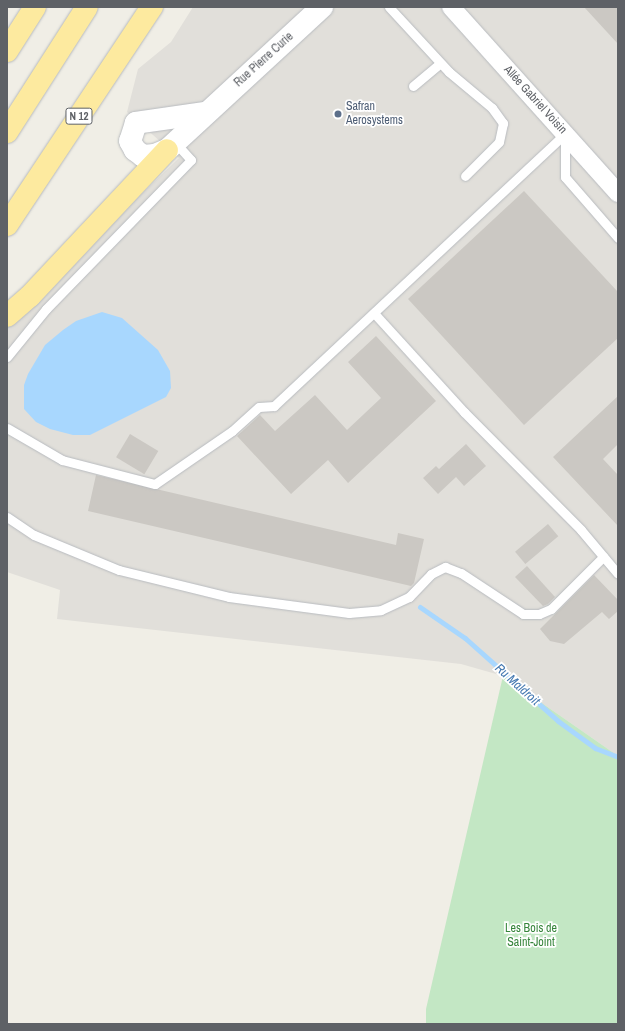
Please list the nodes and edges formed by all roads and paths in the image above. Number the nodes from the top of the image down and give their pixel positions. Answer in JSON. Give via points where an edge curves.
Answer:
{"nodes":[{"id":1,"x":36,"y":7,"type":"edge"},
{"id":2,"x":87,"y":7,"type":"edge"},
{"id":3,"x":152,"y":7,"type":"edge"},
{"id":4,"x":322,"y":7,"type":"edge"},
{"id":5,"x":389,"y":7,"type":"edge"},
{"id":6,"x":451,"y":7,"type":"edge"},
{"id":7,"x":7,"y":51,"type":"edge"},
{"id":8,"x":440,"y":62,"type":"junction"},
{"id":9,"x":413,"y":86,"type":"dead end"},
{"id":10,"x":205,"y":114,"type":"junction"},
{"id":11,"x":7,"y":132,"type":"edge"},
{"id":12,"x":565,"y":134,"type":"junction"},
{"id":13,"x":171,"y":146,"type":"junction"},
{"id":14,"x":465,"y":176,"type":"dead end"},
{"id":15,"x":618,"y":193,"type":"edge"},
{"id":16,"x":7,"y":225,"type":"edge"},
{"id":17,"x":618,"y":239,"type":"edge"},
{"id":18,"x":374,"y":313,"type":"junction"},
{"id":19,"x":7,"y":316,"type":"edge"},
{"id":20,"x":7,"y":357,"type":"edge"},
{"id":21,"x":7,"y":428,"type":"edge"},
{"id":22,"x":7,"y":517,"type":"edge"},
{"id":23,"x":603,"y":557,"type":"junction"},
{"id":24,"x":618,"y":574,"type":"edge"}],
"edges":[{"from":1,"to":7,"type":"highway"},
{"from":2,"to":11,"type":"highway"},
{"from":3,"to":16,"type":"highway","number":"N 12"},
{"from":4,"to":10,"type":"street","name":"Rue Pierre Curie"},
{"from":5,"to":8,"type":"lane"},
{"from":6,"to":12,"type":"street","name":"Allée Gabriel Voisin"},
{"from":8,"to":9,"type":"lane"},
{"from":8,"to":14,"type":"lane","via":[[475,96],[492,108],[503,123],[499,142]]},
{"from":10,"to":13,"type":"street","name":"Rue Pierre Curie"},
{"from":10,"to":13,"type":"street","name":"Rue Pierre Curie","via":[[136,123],[130,141],[135,150],[143,156],[155,155]]},
{"from":12,"to":15,"type":"street","name":"Allée Gabriel Voisin"},
{"from":12,"to":17,"type":"lane","via":[[565,176]]},
{"from":12,"to":18,"type":"lane"},
{"from":13,"to":19,"type":"highway","via":[[30,296]]},
{"from":13,"to":20,"type":"lane","via":[[191,160],[46,309]]},
{"from":18,"to":21,"type":"lane","via":[[274,406],[259,407],[232,431],[155,484],[62,460]]},
{"from":18,"to":23,"type":"lane","via":[[464,412],[581,530]]},
{"from":22,"to":23,"type":"lane","via":[[34,535],[119,570],[229,597],[349,613],[381,610],[409,597],[431,574],[445,567],[461,573],[523,614],[539,614],[551,609]]},
{"from":23,"to":24,"type":"lane"}]}
